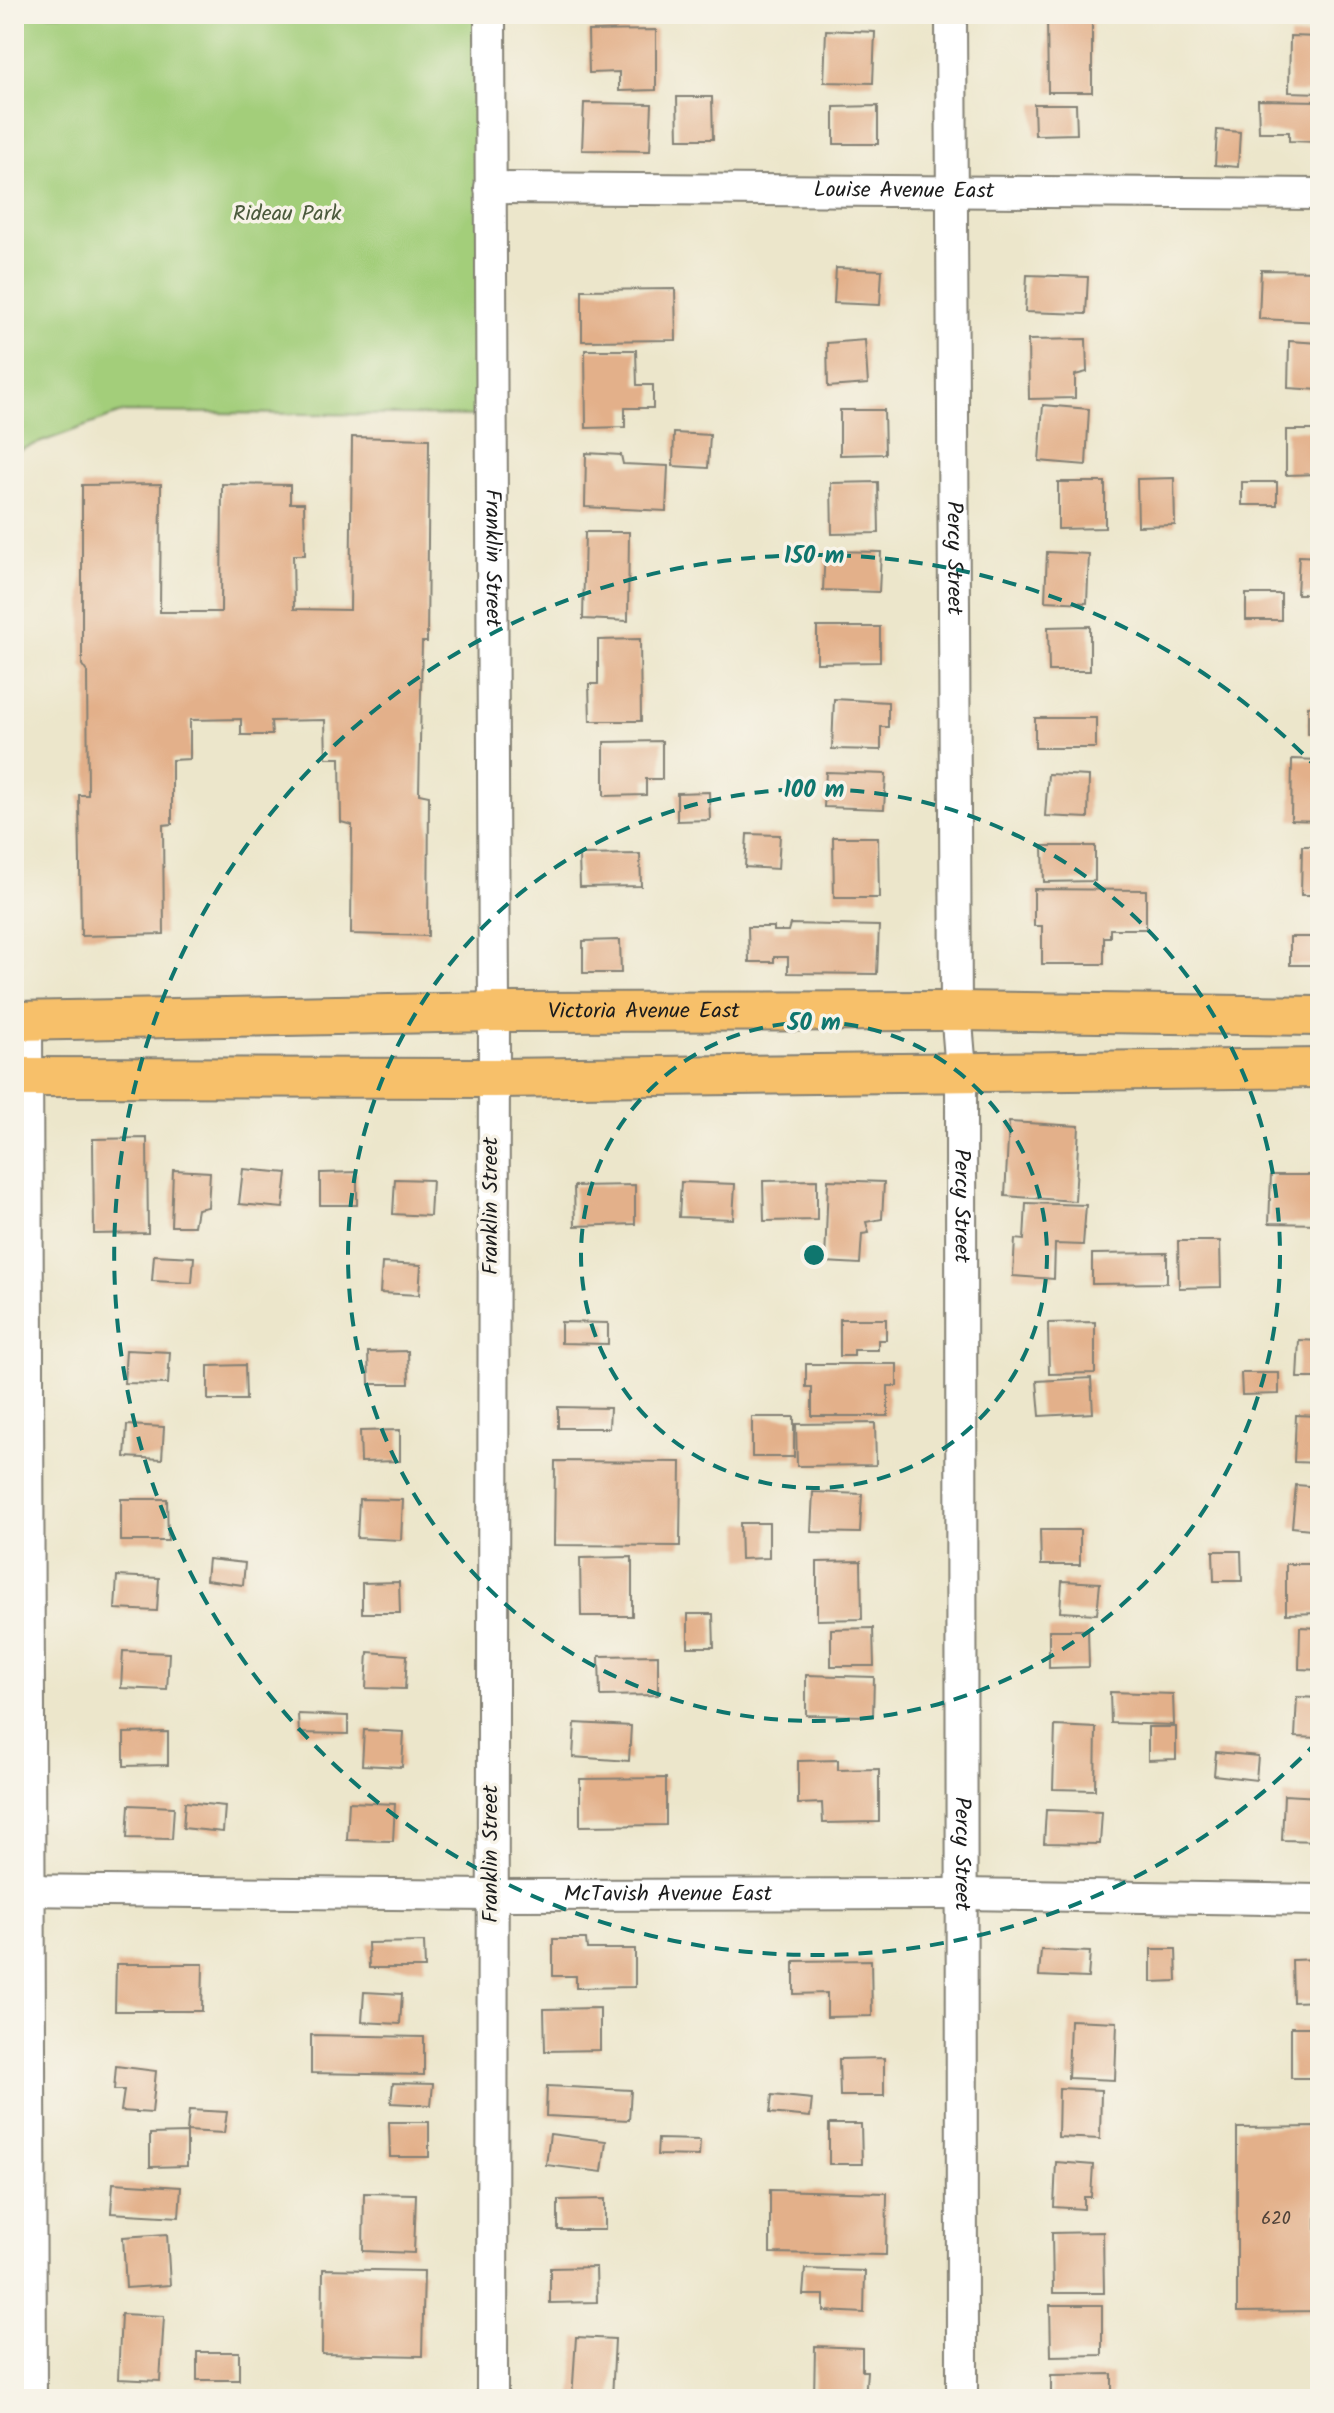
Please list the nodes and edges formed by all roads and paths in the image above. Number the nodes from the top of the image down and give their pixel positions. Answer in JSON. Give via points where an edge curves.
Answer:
{"nodes":[{"id":1,"x":490,"y":14,"type":"edge"},
{"id":2,"x":951,"y":14,"type":"edge"},
{"id":3,"x":490,"y":188,"type":"junction"},
{"id":4,"x":952,"y":192,"type":"junction"},
{"id":5,"x":1320,"y":194,"type":"edge"},
{"id":6,"x":956,"y":1011,"type":"junction"},
{"id":7,"x":494,"y":1012,"type":"junction"},
{"id":8,"x":1320,"y":1016,"type":"edge"},
{"id":9,"x":20,"y":1021,"type":"edge"},
{"id":10,"x":1320,"y":1068,"type":"edge"},
{"id":11,"x":961,"y":1070,"type":"junction"},
{"id":12,"x":21,"y":1077,"type":"edge"},
{"id":13,"x":491,"y":1078,"type":"junction"},
{"id":14,"x":22,"y":1890,"type":"edge"},
{"id":15,"x":961,"y":1894,"type":"junction"},
{"id":16,"x":491,"y":1895,"type":"junction"},
{"id":17,"x":1320,"y":1900,"type":"edge"},
{"id":18,"x":31,"y":2399,"type":"edge"},
{"id":19,"x":492,"y":2399,"type":"edge"},
{"id":20,"x":962,"y":2399,"type":"edge"}],
"edges":[{"from":1,"to":3,"type":"street","name":"Franklin Street"},
{"from":2,"to":4,"type":"street","name":"Percy Street"},
{"from":3,"to":4,"type":"street","name":"Louise Avenue East"},
{"from":3,"to":7,"type":"street","name":"Franklin Street"},
{"from":4,"to":5,"type":"street","name":"Louise Avenue East"},
{"from":4,"to":6,"type":"street","name":"Percy Street"},
{"from":6,"to":7,"type":"main road","name":"Victoria Avenue East"},
{"from":6,"to":8,"type":"main road","name":"Victoria Avenue East"},
{"from":6,"to":11,"type":"street","name":"Percy Street"},
{"from":7,"to":9,"type":"main road","name":"Victoria Avenue East"},
{"from":7,"to":13,"type":"street","name":"Franklin Street"},
{"from":9,"to":12,"type":"street"},
{"from":10,"to":11,"type":"main road"},
{"from":11,"to":13,"type":"main road"},
{"from":11,"to":15,"type":"street","name":"Percy Street"},
{"from":12,"to":13,"type":"main road"},
{"from":12,"to":14,"type":"street"},
{"from":13,"to":16,"type":"street","name":"Franklin Street"},
{"from":14,"to":16,"type":"street","name":"McTavish Avenue East"},
{"from":14,"to":18,"type":"street"},
{"from":15,"to":16,"type":"street","name":"McTavish Avenue East"},
{"from":15,"to":17,"type":"street","name":"McTavish Avenue East"},
{"from":15,"to":20,"type":"street","name":"Percy Street"},
{"from":16,"to":19,"type":"street","name":"Franklin Street"}]}
